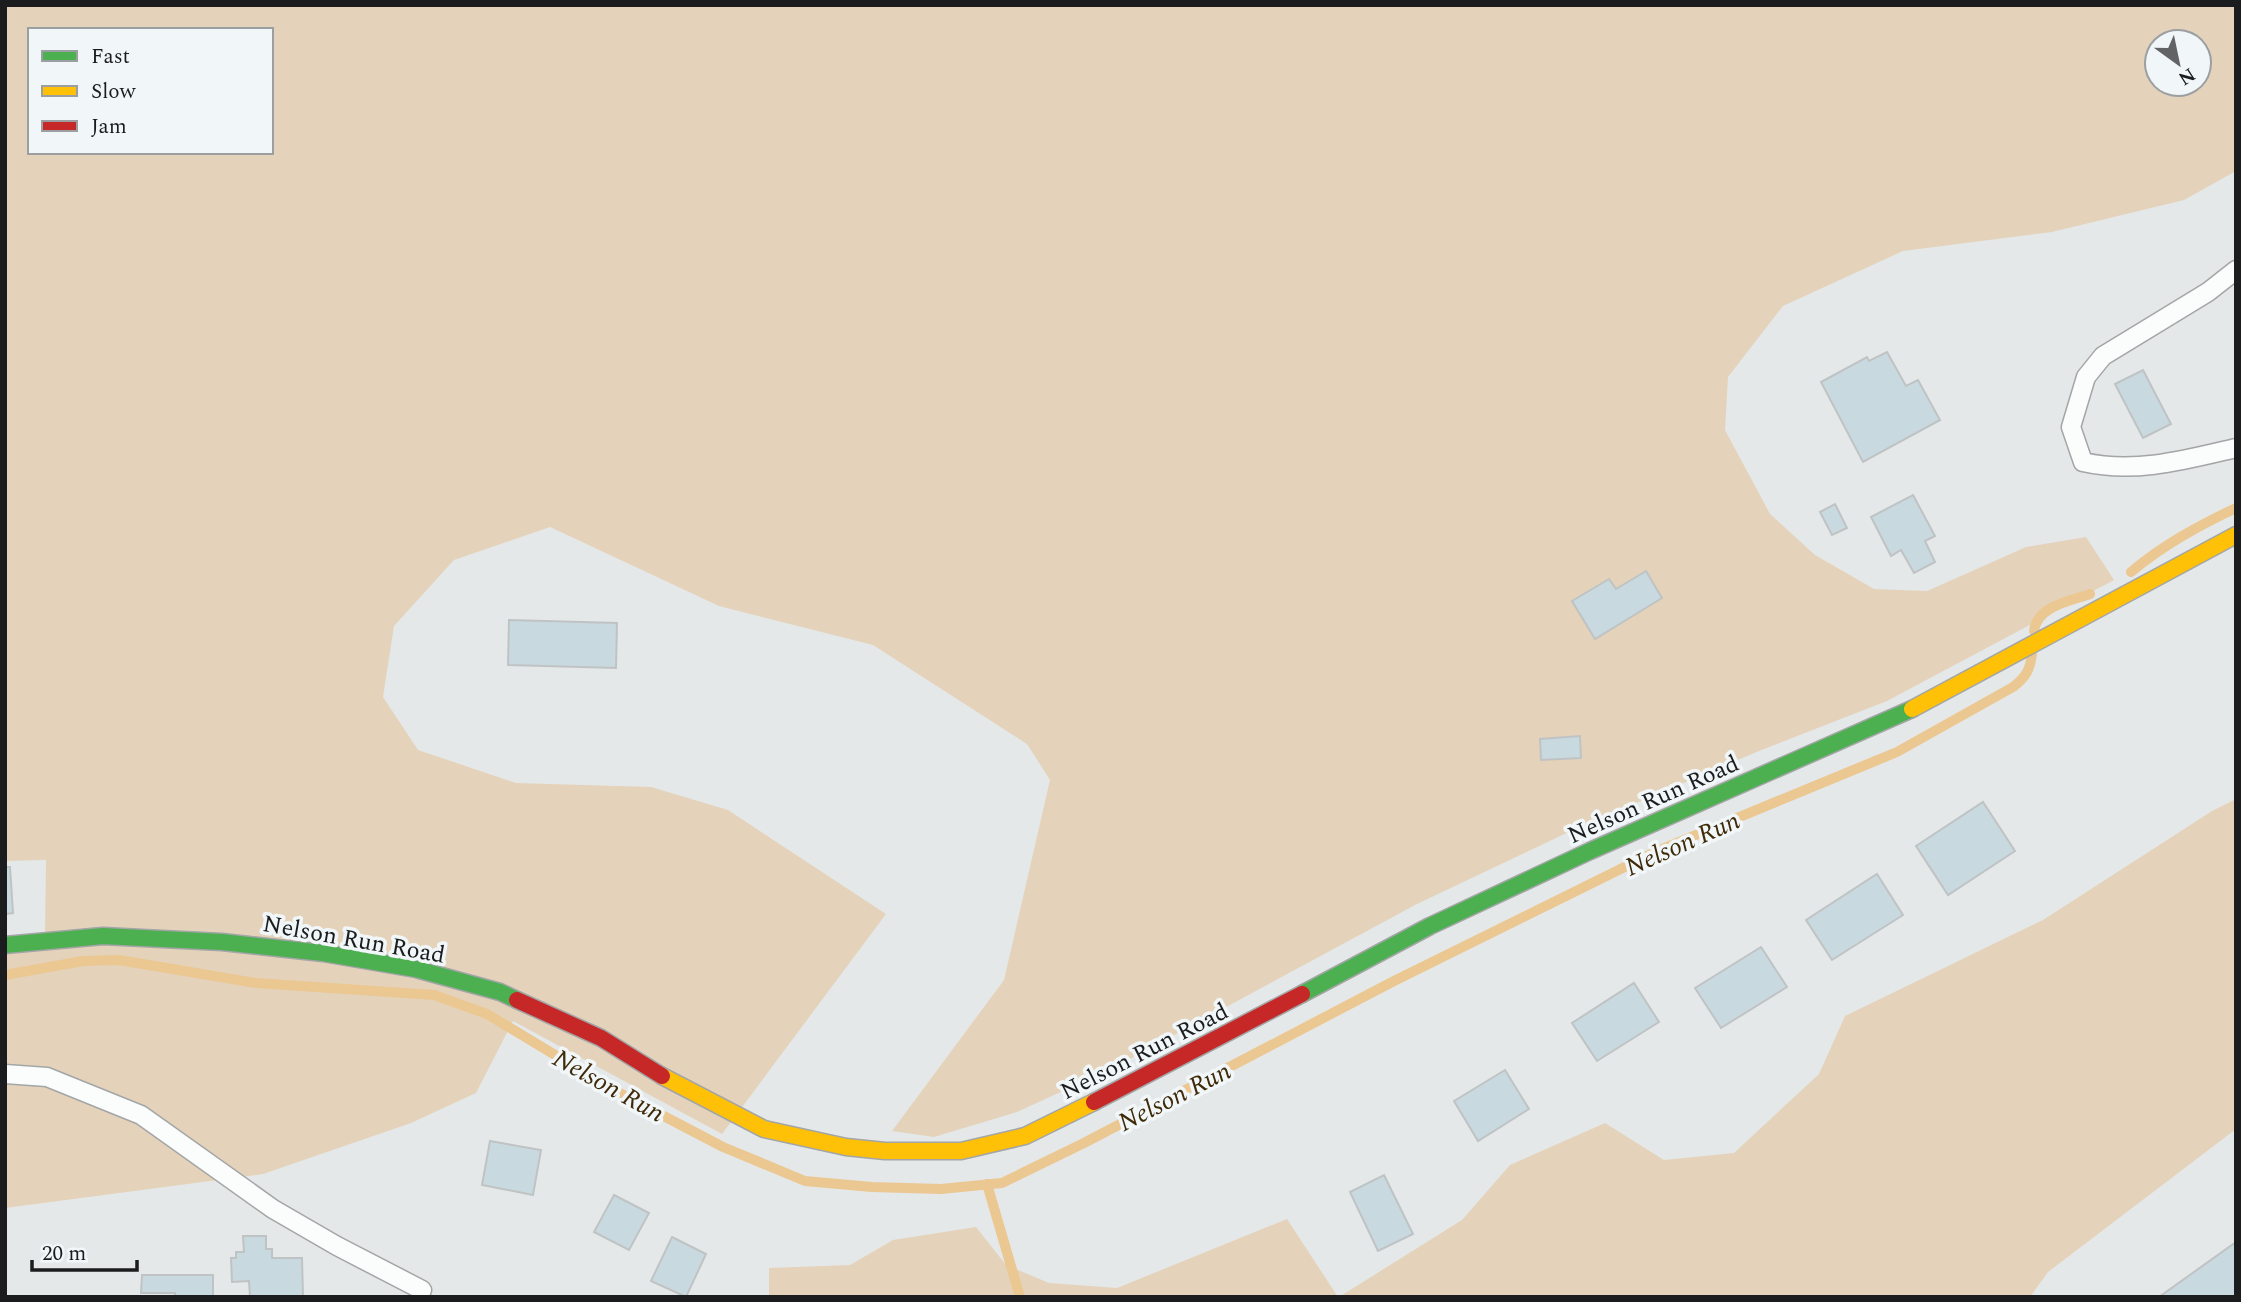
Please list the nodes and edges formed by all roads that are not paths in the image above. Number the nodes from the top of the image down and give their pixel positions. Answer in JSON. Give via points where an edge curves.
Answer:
{"nodes":[{"id":1,"x":2236,"y":270,"type":"edge"},
{"id":2,"x":2236,"y":447,"type":"edge"},
{"id":3,"x":2236,"y":535,"type":"edge"},
{"id":4,"x":5,"y":945,"type":"edge"},
{"id":5,"x":5,"y":1074,"type":"edge"},
{"id":6,"x":422,"y":1290,"type":"dead end"}],
"edges":[{"from":1,"to":2,"type":"lane","via":[[2103,356],[2087,377],[2070,427],[2083,462],[2108,468],[2172,464]]},
{"from":3,"to":4,"type":"street","name":"Nelson Run Road","via":[[1894,719],[1430,926],[1025,1136],[961,1151],[885,1152],[764,1129],[678,1086],[601,1038],[500,992],[416,969],[222,942],[103,936]]},
{"from":5,"to":6,"type":"lane","via":[[47,1077],[141,1115],[273,1209]]}]}
